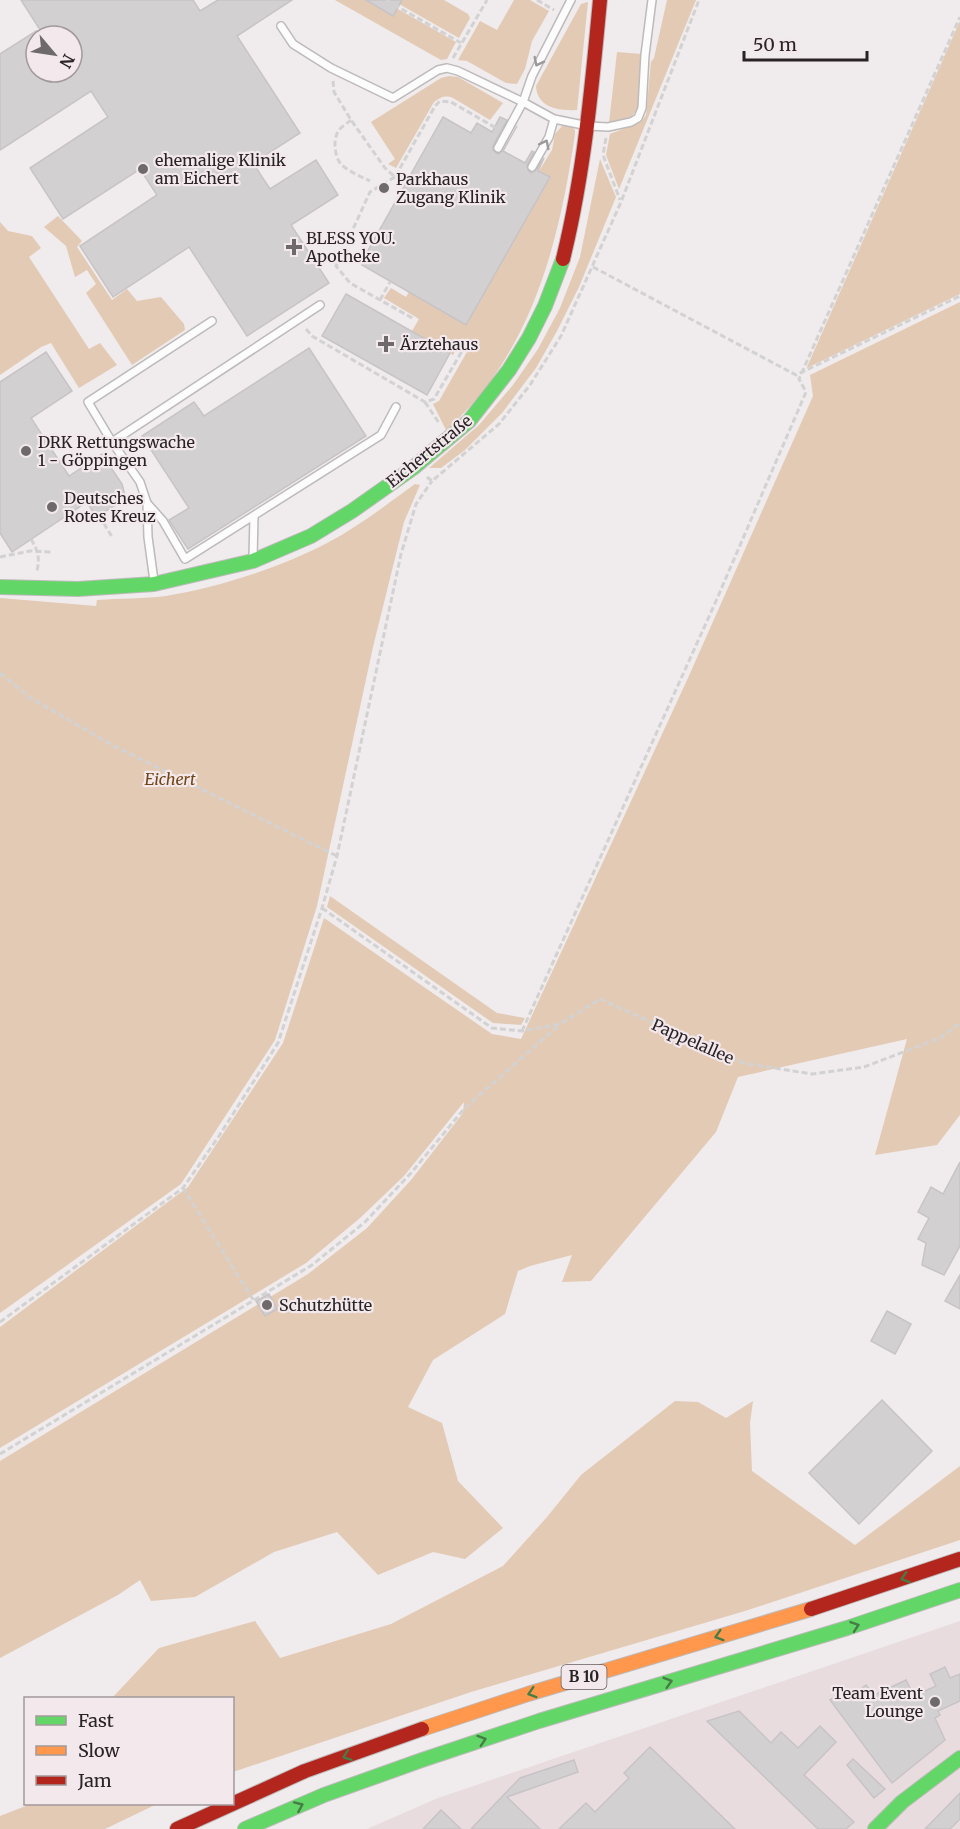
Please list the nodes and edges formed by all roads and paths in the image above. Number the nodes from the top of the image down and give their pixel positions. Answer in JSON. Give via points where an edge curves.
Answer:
{"nodes":[{"id":1,"x":386,"y":0,"type":"edge"},
{"id":2,"x":487,"y":0,"type":"edge"},
{"id":3,"x":537,"y":0,"type":"edge"},
{"id":4,"x":571,"y":0,"type":"edge"},
{"id":5,"x":600,"y":0,"type":"edge"},
{"id":6,"x":652,"y":0,"type":"edge"},
{"id":7,"x":554,"y":10,"type":"dead end"},
{"id":8,"x":960,"y":17,"type":"edge"},
{"id":9,"x":281,"y":26,"type":"dead end"},
{"id":10,"x":461,"y":43,"type":"junction"},
{"id":11,"x":331,"y":68,"type":"junction"},
{"id":12,"x":447,"y":69,"type":"junction"},
{"id":13,"x":523,"y":102,"type":"junction"},
{"id":14,"x":554,"y":119,"type":"junction"},
{"id":15,"x":351,"y":120,"type":"junction"},
{"id":16,"x":588,"y":126,"type":"junction"},
{"id":17,"x":608,"y":127,"type":"junction"},
{"id":18,"x":497,"y":129,"type":"dead end"},
{"id":19,"x":498,"y":148,"type":"dead end"},
{"id":20,"x":532,"y":167,"type":"dead end"},
{"id":21,"x":395,"y":177,"type":"junction"},
{"id":22,"x":370,"y":181,"type":"dead end"},
{"id":23,"x":621,"y":202,"type":"dead end"},
{"id":24,"x":593,"y":267,"type":"dead end"},
{"id":25,"x":390,"y":282,"type":"dead end"},
{"id":26,"x":960,"y":296,"type":"edge"},
{"id":27,"x":380,"y":300,"type":"junction"},
{"id":28,"x":320,"y":305,"type":"dead end"},
{"id":29,"x":299,"y":319,"type":"junction"},
{"id":30,"x":414,"y":319,"type":"dead end"},
{"id":31,"x":212,"y":321,"type":"dead end"},
{"id":32,"x":462,"y":351,"type":"dead end"},
{"id":33,"x":803,"y":372,"type":"junction"},
{"id":34,"x":425,"y":402,"type":"junction"},
{"id":35,"x":396,"y":408,"type":"dead end"},
{"id":36,"x":441,"y":428,"type":"dead end"},
{"id":37,"x":112,"y":442,"type":"junction"},
{"id":38,"x":432,"y":481,"type":"dead end"},
{"id":39,"x":90,"y":500,"type":"dead end"},
{"id":40,"x":147,"y":503,"type":"junction"},
{"id":41,"x":254,"y":516,"type":"junction"},
{"id":42,"x":112,"y":537,"type":"dead end"},
{"id":43,"x":31,"y":539,"type":"dead end"},
{"id":44,"x":38,"y":551,"type":"junction"},
{"id":45,"x":51,"y":552,"type":"dead end"},
{"id":46,"x":0,"y":557,"type":"edge"},
{"id":47,"x":253,"y":561,"type":"junction"},
{"id":48,"x":154,"y":584,"type":"junction"},
{"id":49,"x":0,"y":587,"type":"edge"},
{"id":50,"x":34,"y":588,"type":"junction"},
{"id":51,"x":0,"y":673,"type":"edge"},
{"id":52,"x":337,"y":856,"type":"junction"},
{"id":53,"x":322,"y":909,"type":"junction"},
{"id":54,"x":960,"y":1023,"type":"edge"},
{"id":55,"x":560,"y":1024,"type":"junction"},
{"id":56,"x":522,"y":1031,"type":"junction"},
{"id":57,"x":183,"y":1188,"type":"junction"},
{"id":58,"x":254,"y":1301,"type":"junction"},
{"id":59,"x":0,"y":1322,"type":"edge"},
{"id":60,"x":0,"y":1454,"type":"edge"},
{"id":61,"x":960,"y":1559,"type":"edge"},
{"id":62,"x":960,"y":1590,"type":"edge"},
{"id":63,"x":960,"y":1758,"type":"edge"},
{"id":64,"x":234,"y":1803,"type":"edge"},
{"id":65,"x":230,"y":1805,"type":"edge"},
{"id":66,"x":177,"y":1829,"type":"edge"},
{"id":67,"x":245,"y":1829,"type":"edge"},
{"id":68,"x":875,"y":1829,"type":"edge"}],
"edges":[{"from":1,"to":10,"type":"path"},
{"from":2,"to":10,"type":"path"},
{"from":3,"to":7,"type":"path"},
{"from":4,"to":13,"type":"lane","one_way":true,"via":[[531,76]]},
{"from":5,"to":16,"type":"main road","name":"Eichertstraße"},
{"from":6,"to":17,"type":"lane","via":[[642,108],[638,118],[631,122]]},
{"from":8,"to":33,"type":"path"},
{"from":9,"to":11,"type":"lane","via":[[293,44]]},
{"from":10,"to":12,"type":"path"},
{"from":11,"to":12,"type":"lane","via":[[393,98],[438,70]]},
{"from":11,"to":15,"type":"path","via":[[334,92]]},
{"from":12,"to":13,"type":"lane"},
{"from":13,"to":14,"type":"lane"},
{"from":13,"to":19,"type":"lane"},
{"from":14,"to":16,"type":"lane"},
{"from":20,"to":14,"type":"lane","one_way":true},
{"from":15,"to":21,"type":"path","via":[[384,168]]},
{"from":15,"to":22,"type":"path","via":[[339,130],[335,142],[337,156],[347,169]]},
{"from":16,"to":17,"type":"lane"},
{"from":16,"to":47,"type":"main road","name":"Eichertstraße","via":[[562,261],[529,338],[490,396],[448,440],[352,511],[310,536]]},
{"from":17,"to":23,"type":"path","via":[[603,155]]},
{"from":18,"to":21,"type":"path","via":[[452,102],[440,101]]},
{"from":21,"to":27,"type":"path","via":[[370,192],[336,266],[350,283]]},
{"from":24,"to":33,"type":"path","via":[[796,375]]},
{"from":25,"to":27,"type":"path"},
{"from":26,"to":33,"type":"path"},
{"from":27,"to":30,"type":"path"},
{"from":28,"to":29,"type":"lane"},
{"from":29,"to":34,"type":"path","via":[[312,336]]},
{"from":29,"to":37,"type":"lane"},
{"from":31,"to":37,"type":"lane","via":[[88,402]]},
{"from":32,"to":34,"type":"path","via":[[434,399]]},
{"from":33,"to":56,"type":"path","via":[[800,380],[806,392]]},
{"from":34,"to":36,"type":"path"},
{"from":35,"to":41,"type":"lane","via":[[381,435]]},
{"from":37,"to":40,"type":"lane","via":[[140,482]]},
{"from":38,"to":52,"type":"path","via":[[416,504],[401,554]]},
{"from":39,"to":42,"type":"path"},
{"from":40,"to":41,"type":"lane","via":[[163,521],[185,559]]},
{"from":40,"to":48,"type":"lane"},
{"from":41,"to":47,"type":"lane"},
{"from":43,"to":44,"type":"path"},
{"from":44,"to":45,"type":"path"},
{"from":44,"to":46,"type":"path"},
{"from":44,"to":50,"type":"path"},
{"from":47,"to":48,"type":"main road","name":"Eichertstraße"},
{"from":48,"to":50,"type":"main road","name":"Eichertstraße"},
{"from":49,"to":50,"type":"main road","name":"Eichertstraße"},
{"from":51,"to":52,"type":"path","via":[[29,697],[114,746]]},
{"from":52,"to":53,"type":"path"},
{"from":53,"to":56,"type":"path","via":[[492,1028]]},
{"from":53,"to":57,"type":"path","via":[[278,1043]]},
{"from":54,"to":55,"type":"path","name":"Pappelallee","via":[[939,1038],[864,1067],[812,1074],[742,1063],[600,999]]},
{"from":55,"to":56,"type":"path"},
{"from":55,"to":58,"type":"path","via":[[464,1109],[364,1222],[312,1265]]},
{"from":57,"to":58,"type":"path"},
{"from":57,"to":59,"type":"path"},
{"from":58,"to":60,"type":"path"},
{"from":61,"to":64,"type":"main road","number":"B 10","one_way":true,"via":[[399,1737],[305,1771]]},
{"from":67,"to":62,"type":"main road","number":"B 10","one_way":true,"via":[[422,1760]]},
{"from":63,"to":68,"type":"main road","via":[[902,1802]]},
{"from":65,"to":66,"type":"main road","number":"B 10","one_way":true}]}
